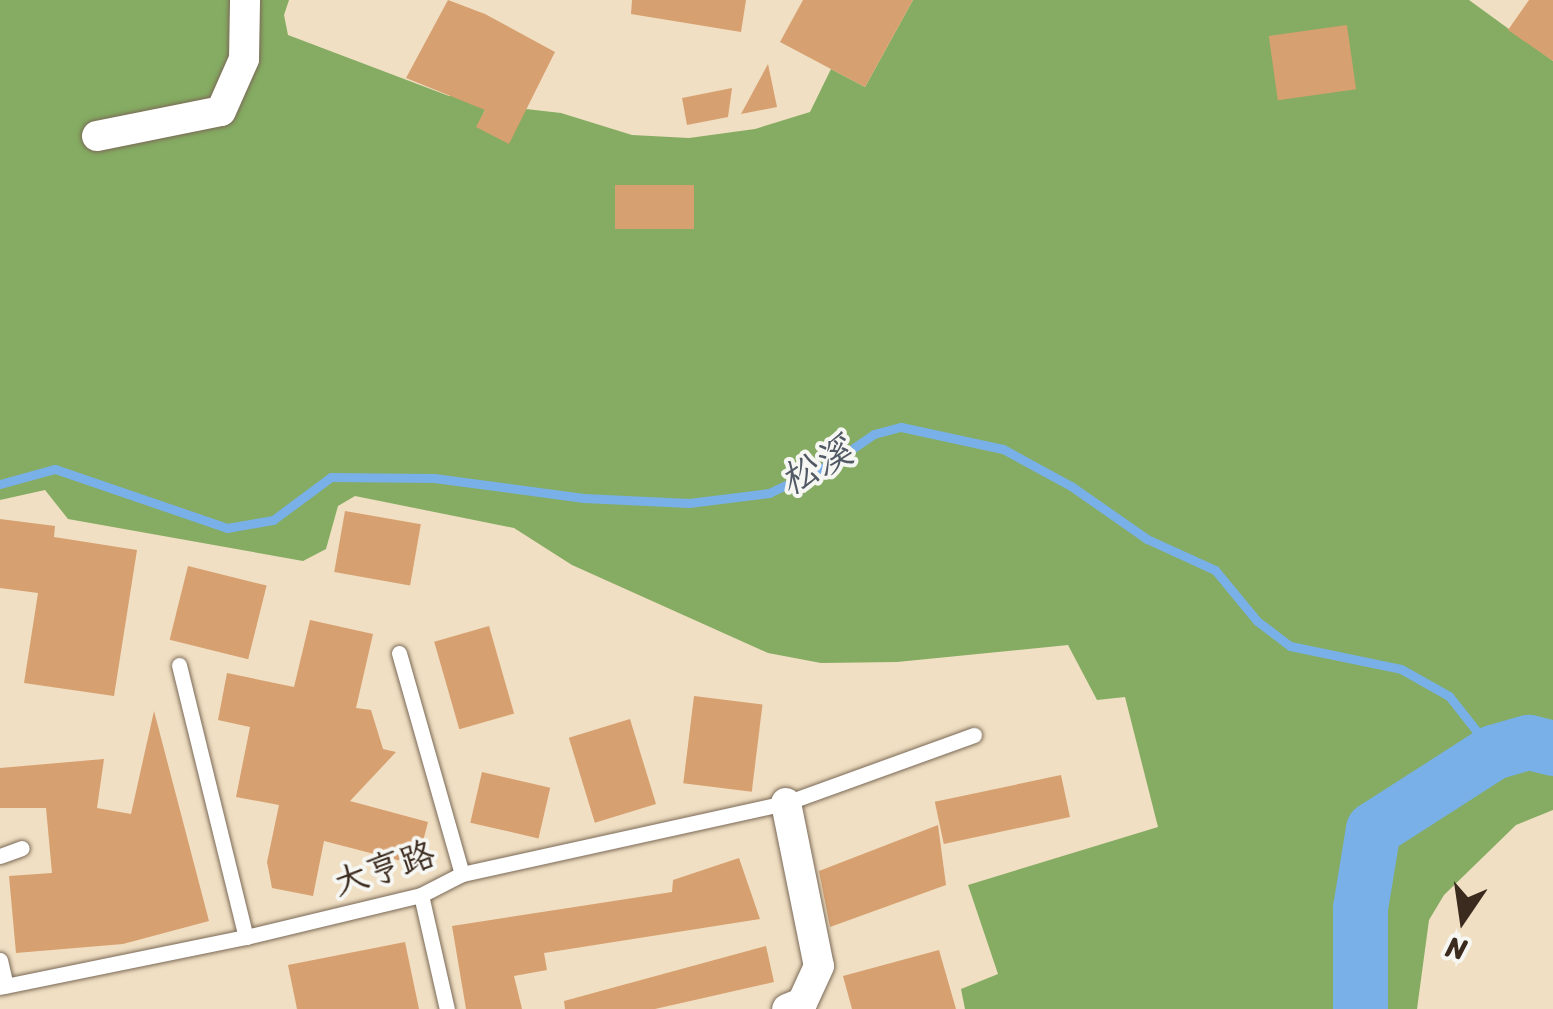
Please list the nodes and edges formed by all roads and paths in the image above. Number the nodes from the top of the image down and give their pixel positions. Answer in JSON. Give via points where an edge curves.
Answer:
{"nodes":[{"id":1,"x":246,"y":0,"type":"edge"},
{"id":2,"x":98,"y":136,"type":"dead end"},
{"id":3,"x":399,"y":653,"type":"dead end"},
{"id":4,"x":179,"y":664,"type":"dead end"},
{"id":5,"x":974,"y":735,"type":"dead end"},
{"id":6,"x":786,"y":802,"type":"junction"},
{"id":7,"x":22,"y":848,"type":"dead end"},
{"id":8,"x":0,"y":856,"type":"edge"},
{"id":9,"x":462,"y":874,"type":"junction"},
{"id":10,"x":421,"y":896,"type":"junction"},
{"id":11,"x":246,"y":937,"type":"junction"},
{"id":12,"x":0,"y":960,"type":"edge"},
{"id":13,"x":3,"y":986,"type":"edge"},
{"id":14,"x":447,"y":1009,"type":"edge"},
{"id":15,"x":786,"y":1009,"type":"edge"}],
"edges":[{"from":1,"to":2,"type":"street","via":[[244,59],[221,111]]},
{"from":3,"to":9,"type":"lane"},
{"from":4,"to":11,"type":"lane"},
{"from":5,"to":6,"type":"lane","name":"大亨路"},
{"from":6,"to":9,"type":"lane","name":"大亨路"},
{"from":6,"to":15,"type":"street","via":[[819,966],[802,1003]]},
{"from":7,"to":8,"type":"lane"},
{"from":9,"to":10,"type":"lane","name":"大亨路"},
{"from":10,"to":11,"type":"lane","name":"大亨路"},
{"from":10,"to":14,"type":"lane"},
{"from":11,"to":13,"type":"lane","name":"大亨路"},
{"from":12,"to":13,"type":"lane"}]}
